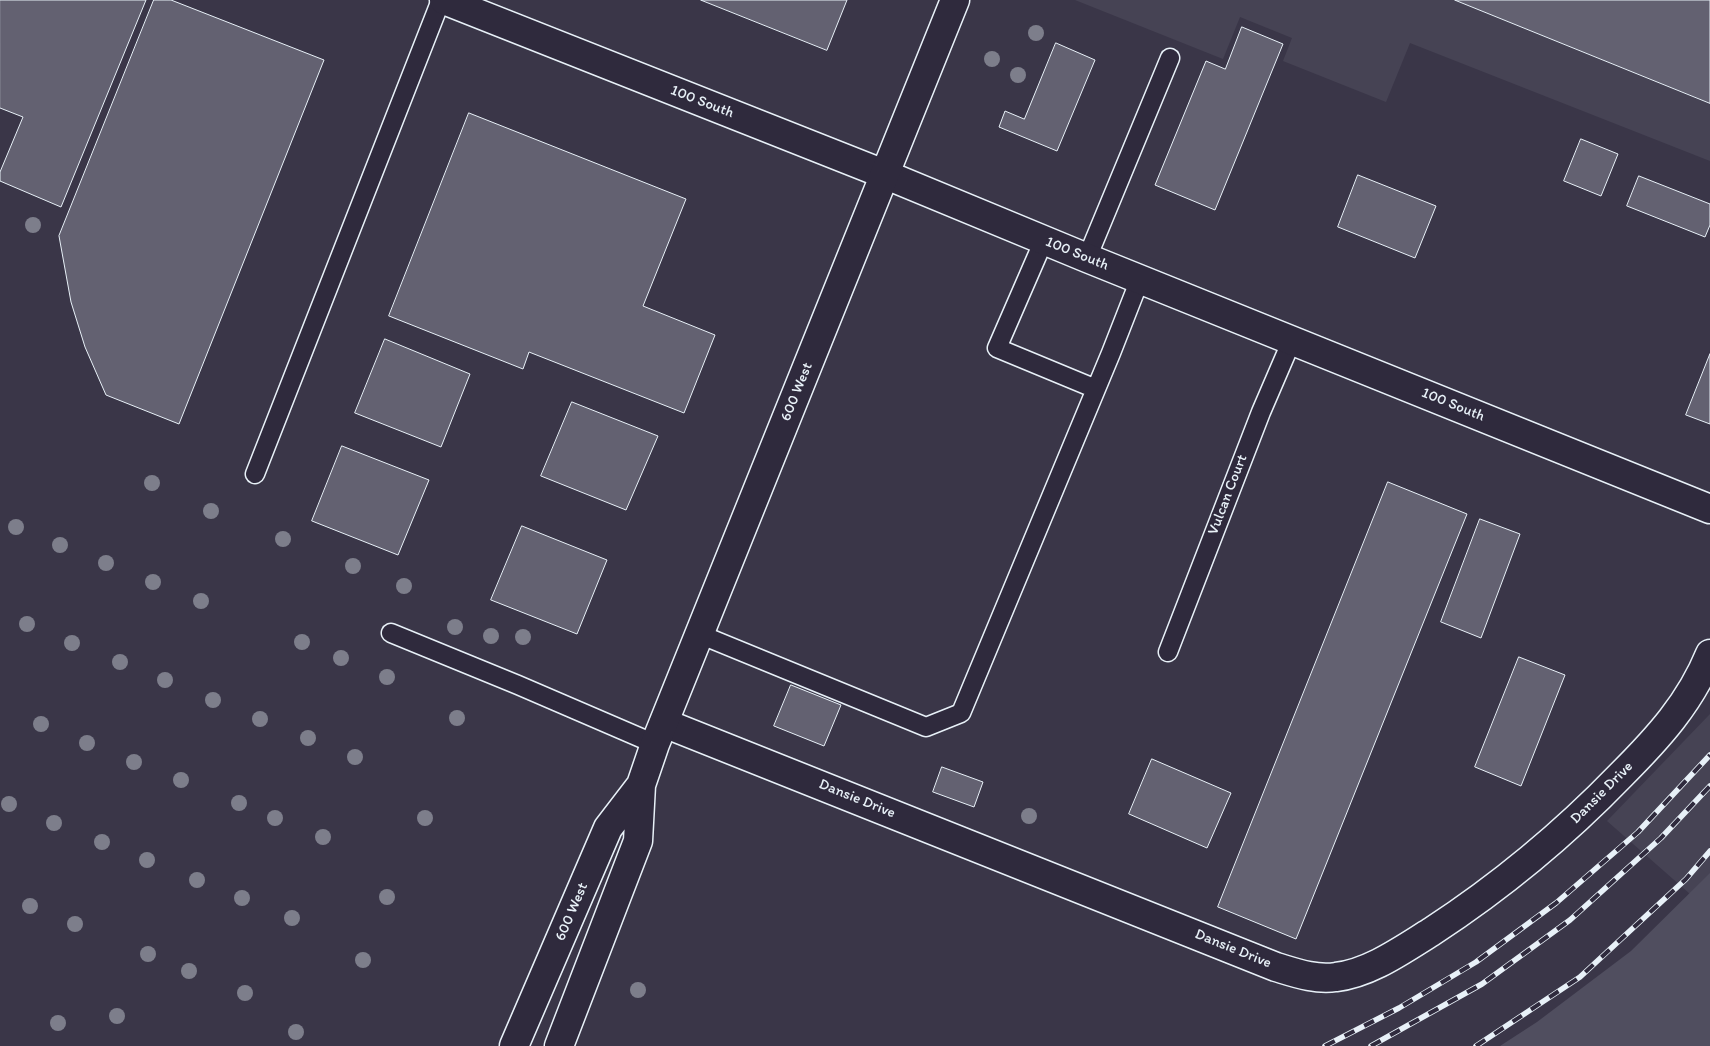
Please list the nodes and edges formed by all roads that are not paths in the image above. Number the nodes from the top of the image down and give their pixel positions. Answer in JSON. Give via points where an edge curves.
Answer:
{"nodes":[{"id":1,"x":442,"y":0,"type":"edge"},
{"id":2,"x":955,"y":0,"type":"edge"},
{"id":3,"x":1170,"y":58,"type":"dead end"},
{"id":4,"x":884,"y":174,"type":"junction"},
{"id":5,"x":1044,"y":240,"type":"junction"},
{"id":6,"x":1087,"y":258,"type":"junction"},
{"id":7,"x":1140,"y":279,"type":"junction"},
{"id":8,"x":1292,"y":340,"type":"junction"},
{"id":9,"x":1096,"y":389,"type":"junction"},
{"id":10,"x":255,"y":474,"type":"dead end"},
{"id":11,"x":1710,"y":509,"type":"edge"},
{"id":12,"x":391,"y":633,"type":"dead end"},
{"id":13,"x":699,"y":634,"type":"junction"},
{"id":14,"x":1168,"y":652,"type":"dead end"},
{"id":15,"x":1710,"y":654,"type":"edge"},
{"id":16,"x":659,"y":734,"type":"junction"},
{"id":17,"x":641,"y":785,"type":"junction"},
{"id":18,"x":514,"y":1046,"type":"edge"},
{"id":19,"x":559,"y":1046,"type":"edge"}],
"edges":[{"from":1,"to":4,"type":"street","name":"100 South"},
{"from":1,"to":10,"type":"lane"},
{"from":2,"to":4,"type":"street","name":"600 West"},
{"from":3,"to":6,"type":"lane"},
{"from":4,"to":5,"type":"street","name":"100 South"},
{"from":4,"to":13,"type":"street","name":"600 West"},
{"from":5,"to":6,"type":"street","name":"100 South"},
{"from":5,"to":9,"type":"lane","via":[[998,348]]},
{"from":6,"to":7,"type":"street","name":"100 South"},
{"from":7,"to":8,"type":"street","name":"100 South"},
{"from":7,"to":9,"type":"lane"},
{"from":8,"to":11,"type":"street","name":"100 South"},
{"from":8,"to":14,"type":"lane","name":"Vulcan Court"},
{"from":9,"to":13,"type":"lane","via":[[961,713],[926,727]]},
{"from":12,"to":16,"type":"lane","via":[[518,685]]},
{"from":13,"to":16,"type":"street","name":"600 West"},
{"from":15,"to":16,"type":"street","name":"Dansie Drive","via":[[1690,695],[1658,737],[1573,823],[1515,872],[1414,942],[1368,969],[1336,977],[1303,976],[1276,967]]},
{"from":16,"to":17,"type":"street","name":"600 West"},
{"from":17,"to":18,"type":"street","name":"600 West","via":[[608,828]]},
{"from":17,"to":19,"type":"street","name":"600 West","via":[[638,840]]}]}
